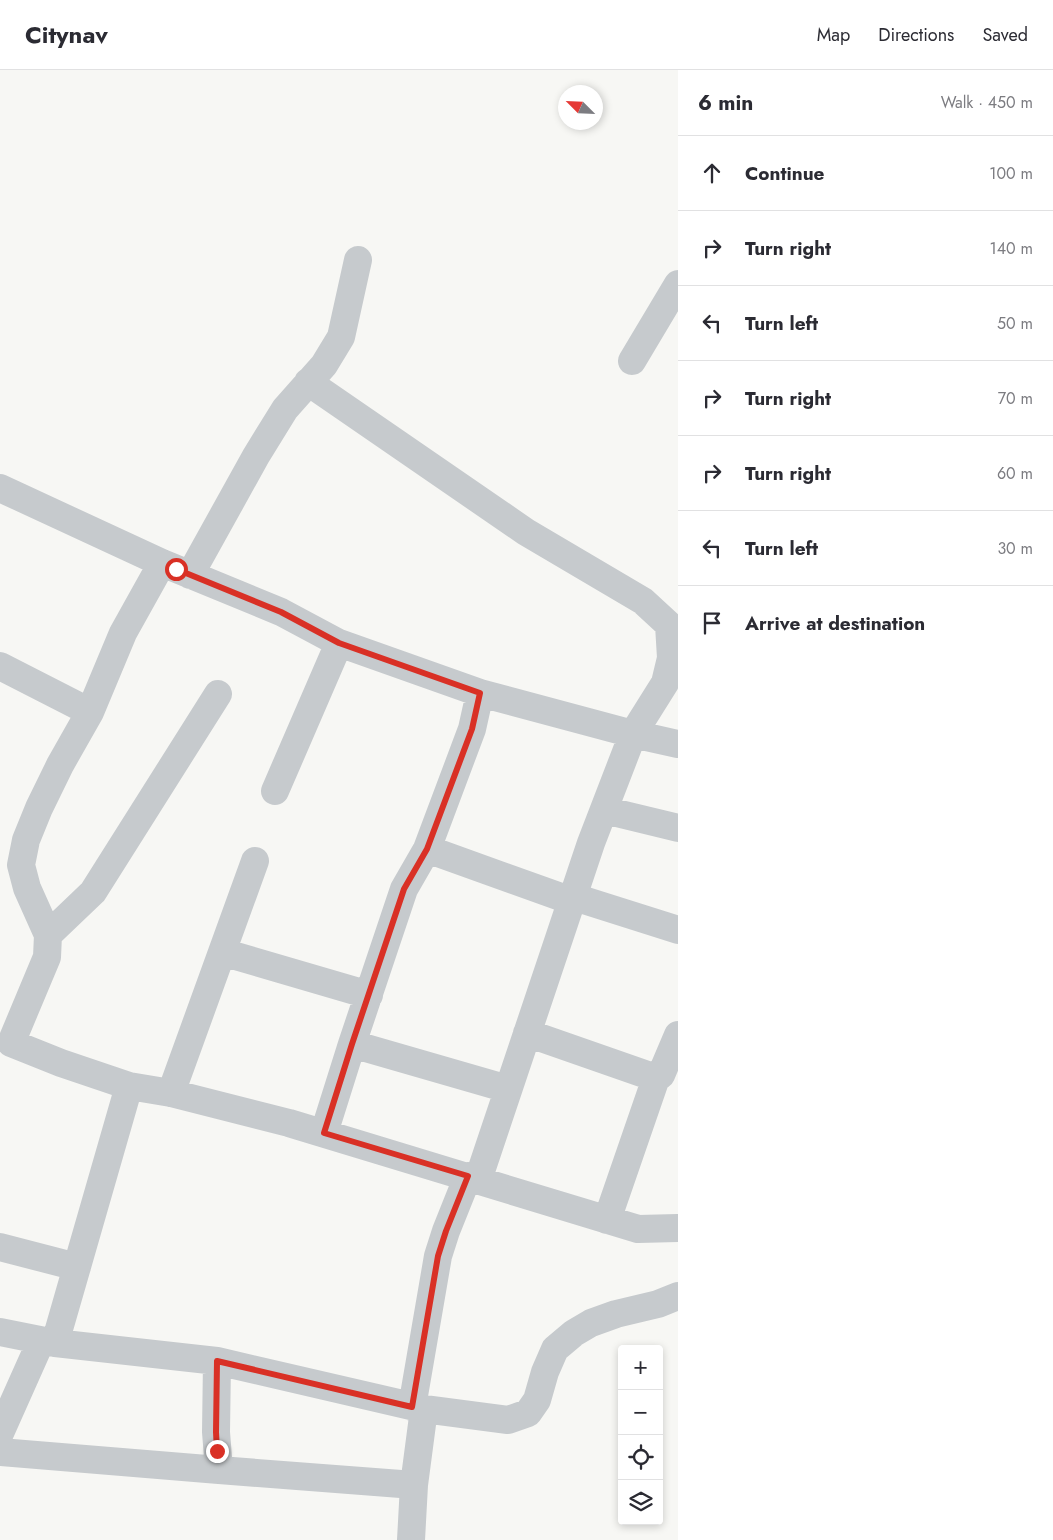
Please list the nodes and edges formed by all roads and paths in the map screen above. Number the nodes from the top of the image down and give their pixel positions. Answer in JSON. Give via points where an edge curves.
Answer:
{"nodes":[{"id":1,"x":358,"y":260,"type":"dead end"},
{"id":2,"x":678,"y":284,"type":"edge"},
{"id":3,"x":632,"y":361,"type":"dead end"},
{"id":4,"x":308,"y":382,"type":"junction"},
{"id":5,"x":3,"y":496,"type":"edge"},
{"id":6,"x":162,"y":563,"type":"junction"},
{"id":7,"x":190,"y":575,"type":"junction"},
{"id":8,"x":339,"y":643,"type":"junction"},
{"id":9,"x":674,"y":659,"type":"edge"},
{"id":10,"x":0,"y":666,"type":"edge"},
{"id":11,"x":480,"y":693,"type":"junction"},
{"id":12,"x":218,"y":694,"type":"dead end"},
{"id":13,"x":90,"y":712,"type":"junction"},
{"id":14,"x":633,"y":734,"type":"junction"},
{"id":15,"x":678,"y":744,"type":"edge"},
{"id":16,"x":275,"y":791,"type":"dead end"},
{"id":17,"x":604,"y":810,"type":"junction"},
{"id":18,"x":678,"y":828,"type":"edge"},
{"id":19,"x":427,"y":849,"type":"junction"},
{"id":20,"x":255,"y":861,"type":"dead end"},
{"id":21,"x":573,"y":899,"type":"junction"},
{"id":22,"x":678,"y":930,"type":"edge"},
{"id":23,"x":48,"y":935,"type":"junction"},
{"id":24,"x":222,"y":952,"type":"junction"},
{"id":25,"x":369,"y":994,"type":"junction"},
{"id":26,"x":527,"y":1033,"type":"junction"},
{"id":27,"x":678,"y":1036,"type":"edge"},
{"id":28,"x":6,"y":1041,"type":"edge"},
{"id":29,"x":352,"y":1044,"type":"junction"},
{"id":30,"x":656,"y":1078,"type":"junction"},
{"id":31,"x":129,"y":1086,"type":"junction"},
{"id":32,"x":508,"y":1089,"type":"junction"},
{"id":33,"x":171,"y":1093,"type":"junction"},
{"id":34,"x":324,"y":1133,"type":"junction"},
{"id":35,"x":473,"y":1178,"type":"junction"},
{"id":36,"x":607,"y":1220,"type":"junction"},
{"id":37,"x":678,"y":1228,"type":"edge"},
{"id":38,"x":0,"y":1247,"type":"edge"},
{"id":39,"x":77,"y":1267,"type":"junction"},
{"id":40,"x":678,"y":1296,"type":"edge"},
{"id":41,"x":0,"y":1332,"type":"edge"},
{"id":42,"x":48,"y":1342,"type":"junction"},
{"id":43,"x":217,"y":1361,"type":"junction"},
{"id":44,"x":418,"y":1408,"type":"junction"},
{"id":45,"x":0,"y":1433,"type":"edge"},
{"id":46,"x":0,"y":1452,"type":"edge"},
{"id":47,"x":219,"y":1470,"type":"junction"},
{"id":48,"x":414,"y":1485,"type":"junction"},
{"id":49,"x":411,"y":1540,"type":"edge"}],
"edges":[{"from":1,"to":4,"type":"street","via":[[340,337],[324,365]]},
{"from":2,"to":3,"type":"street"},
{"from":4,"to":7,"type":"street","via":[[285,409],[256,456]]},
{"from":4,"to":9,"type":"street","via":[[526,532],[643,601],[669,625]]},
{"from":5,"to":6,"type":"street"},
{"from":6,"to":7,"type":"street"},
{"from":6,"to":13,"type":"street","via":[[123,633]]},
{"from":7,"to":8,"type":"street","via":[[281,612]]},
{"from":8,"to":11,"type":"street"},
{"from":8,"to":16,"type":"street"},
{"from":9,"to":14,"type":"street","via":[[665,683]]},
{"from":10,"to":13,"type":"street"},
{"from":11,"to":14,"type":"street"},
{"from":11,"to":19,"type":"street","via":[[472,729]]},
{"from":12,"to":23,"type":"street","via":[[93,892]]},
{"from":13,"to":23,"type":"street","via":[[39,808],[26,840],[21,865],[27,888]]},
{"from":14,"to":15,"type":"street"},
{"from":14,"to":17,"type":"street"},
{"from":17,"to":18,"type":"street"},
{"from":17,"to":21,"type":"street"},
{"from":19,"to":21,"type":"street"},
{"from":19,"to":25,"type":"street","via":[[404,889]]},
{"from":20,"to":24,"type":"street"},
{"from":21,"to":22,"type":"street"},
{"from":21,"to":26,"type":"street"},
{"from":23,"to":28,"type":"street","via":[[48,956]]},
{"from":24,"to":25,"type":"street"},
{"from":24,"to":33,"type":"street"},
{"from":25,"to":29,"type":"street"},
{"from":26,"to":30,"type":"street"},
{"from":26,"to":32,"type":"street"},
{"from":27,"to":30,"type":"street","via":[[661,1075]]},
{"from":28,"to":31,"type":"street","via":[[60,1064]]},
{"from":29,"to":32,"type":"street"},
{"from":29,"to":34,"type":"street"},
{"from":30,"to":36,"type":"street"},
{"from":31,"to":33,"type":"street"},
{"from":31,"to":39,"type":"street"},
{"from":32,"to":35,"type":"street"},
{"from":33,"to":34,"type":"street"},
{"from":34,"to":35,"type":"street"},
{"from":35,"to":36,"type":"street"},
{"from":35,"to":44,"type":"street","via":[[446,1231],[438,1256]]},
{"from":36,"to":37,"type":"street","via":[[638,1229]]},
{"from":38,"to":39,"type":"street"},
{"from":39,"to":42,"type":"street"},
{"from":40,"to":44,"type":"street","via":[[616,1314],[574,1333],[555,1349],[544,1372],[537,1400],[528,1413],[508,1420]]},
{"from":41,"to":42,"type":"street"},
{"from":42,"to":43,"type":"street"},
{"from":42,"to":45,"type":"street"},
{"from":43,"to":44,"type":"street"},
{"from":43,"to":47,"type":"street"},
{"from":44,"to":48,"type":"street"},
{"from":46,"to":47,"type":"street"},
{"from":47,"to":48,"type":"street"},
{"from":48,"to":49,"type":"street"}]}
